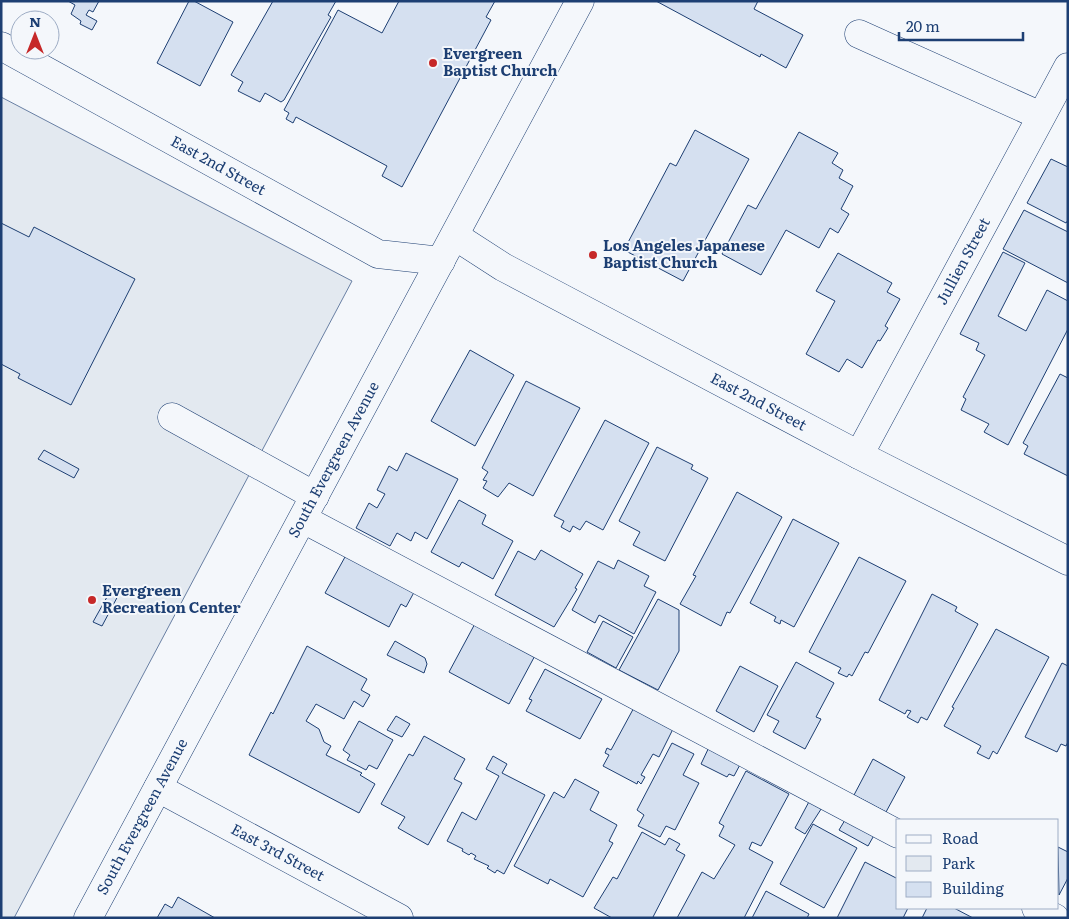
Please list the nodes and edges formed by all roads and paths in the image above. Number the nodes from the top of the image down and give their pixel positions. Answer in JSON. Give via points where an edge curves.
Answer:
{"nodes":[{"id":1,"x":580,"y":1,"type":"edge"},
{"id":2,"x":859,"y":34,"type":"dead end"},
{"id":3,"x":1,"y":46,"type":"edge"},
{"id":4,"x":1068,"y":67,"type":"edge"},
{"id":5,"x":1042,"y":116,"type":"junction"},
{"id":6,"x":455,"y":236,"type":"junction"},
{"id":7,"x":442,"y":261,"type":"junction"},
{"id":8,"x":172,"y":417,"type":"dead end"},
{"id":9,"x":860,"y":455,"type":"junction"},
{"id":10,"x":309,"y":507,"type":"junction"},
{"id":11,"x":1068,"y":561,"type":"edge"},
{"id":12,"x":158,"y":788,"type":"junction"},
{"id":13,"x":896,"y":833,"type":"edge"},
{"id":14,"x":1038,"y":909,"type":"edge"},
{"id":15,"x":88,"y":918,"type":"edge"},
{"id":16,"x":399,"y":918,"type":"edge"},
{"id":17,"x":1055,"y":918,"type":"edge"}],
"edges":[{"from":1,"to":6,"type":"street","name":"South Evergreen Avenue"},
{"from":2,"to":5,"type":"street"},
{"from":3,"to":7,"type":"street","name":"East 2nd Street","via":[[378,254]]},
{"from":4,"to":5,"type":"street","name":"Jullien Street"},
{"from":5,"to":9,"type":"street","name":"Jullien Street"},
{"from":6,"to":7,"type":"street","name":"South Evergreen Avenue"},
{"from":6,"to":9,"type":"street","name":"East 2nd Street","via":[[503,267]]},
{"from":7,"to":10,"type":"street","name":"South Evergreen Avenue"},
{"from":8,"to":10,"type":"street"},
{"from":9,"to":11,"type":"street","name":"East 2nd Street"},
{"from":10,"to":12,"type":"street","name":"South Evergreen Avenue"},
{"from":10,"to":13,"type":"street"},
{"from":12,"to":15,"type":"street","name":"South Evergreen Avenue"},
{"from":12,"to":16,"type":"street","name":"East 3rd Street"},
{"from":14,"to":17,"type":"street"}]}
